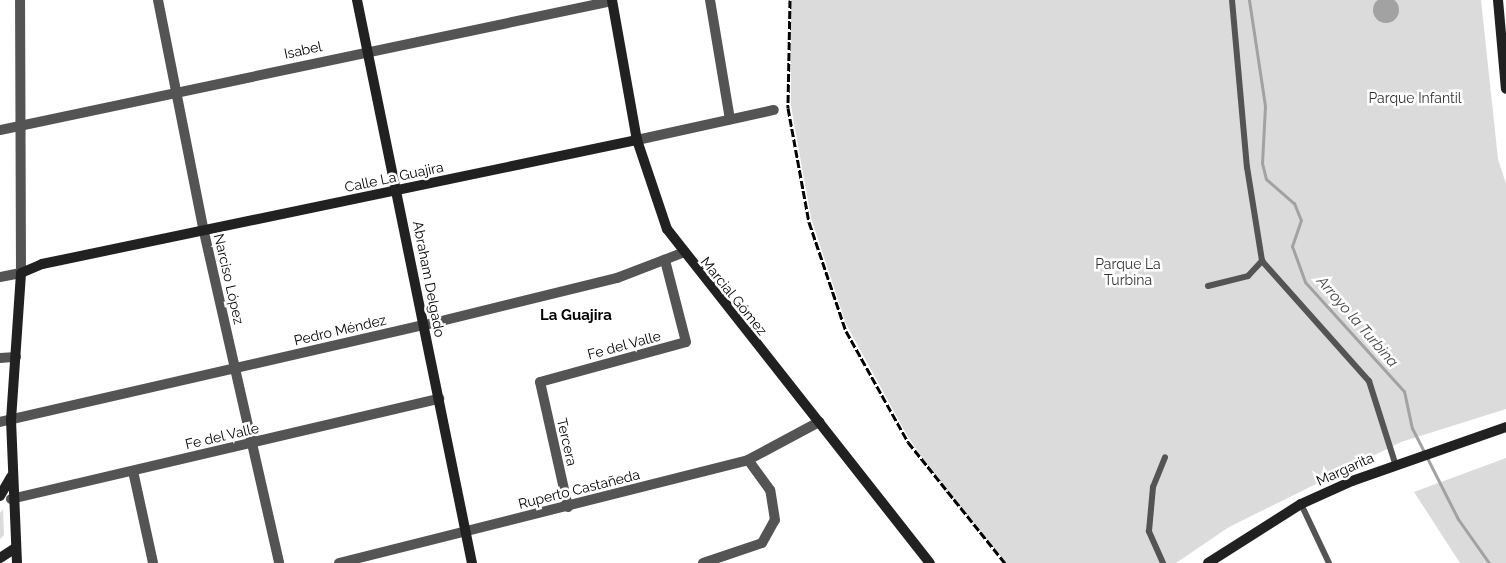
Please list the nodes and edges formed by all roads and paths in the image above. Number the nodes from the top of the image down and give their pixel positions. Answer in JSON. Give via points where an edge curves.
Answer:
{"nodes":[{"id":1,"x":20,"y":0,"type":"edge"},
{"id":2,"x":158,"y":0,"type":"edge"},
{"id":3,"x":357,"y":0,"type":"edge"},
{"id":4,"x":612,"y":0,"type":"edge"},
{"id":5,"x":710,"y":0,"type":"edge"},
{"id":6,"x":1232,"y":0,"type":"edge"},
{"id":7,"x":1498,"y":0,"type":"edge"},
{"id":8,"x":367,"y":50,"type":"junction"},
{"id":9,"x":1506,"y":89,"type":"edge"},
{"id":10,"x":175,"y":92,"type":"junction"},
{"id":11,"x":774,"y":110,"type":"dead end"},
{"id":12,"x":730,"y":119,"type":"junction"},
{"id":13,"x":17,"y":126,"type":"junction"},
{"id":14,"x":0,"y":130,"type":"edge"},
{"id":15,"x":637,"y":140,"type":"junction"},
{"id":16,"x":398,"y":190,"type":"junction"},
{"id":17,"x":204,"y":232,"type":"junction"},
{"id":18,"x":682,"y":253,"type":"junction"},
{"id":19,"x":665,"y":260,"type":"junction"},
{"id":20,"x":1262,"y":261,"type":"junction"},
{"id":21,"x":21,"y":273,"type":"junction"},
{"id":22,"x":0,"y":277,"type":"edge"},
{"id":23,"x":1208,"y":286,"type":"dead end"},
{"id":24,"x":425,"y":325,"type":"junction"},
{"id":25,"x":16,"y":357,"type":"junction"},
{"id":26,"x":0,"y":358,"type":"edge"},
{"id":27,"x":235,"y":368,"type":"junction"},
{"id":28,"x":540,"y":382,"type":"joint"},
{"id":29,"x":439,"y":399,"type":"junction"},
{"id":30,"x":11,"y":420,"type":"junction"},
{"id":31,"x":0,"y":422,"type":"edge"},
{"id":32,"x":819,"y":422,"type":"junction"},
{"id":33,"x":1506,"y":427,"type":"edge"},
{"id":34,"x":252,"y":443,"type":"junction"},
{"id":35,"x":1166,"y":457,"type":"dead end"},
{"id":36,"x":748,"y":460,"type":"junction"},
{"id":37,"x":1395,"y":463,"type":"junction"},
{"id":38,"x":133,"y":471,"type":"junction"},
{"id":39,"x":11,"y":476,"type":"junction"},
{"id":40,"x":0,"y":496,"type":"edge"},
{"id":41,"x":11,"y":500,"type":"junction"},
{"id":42,"x":1301,"y":504,"type":"junction"},
{"id":43,"x":568,"y":507,"type":"junction"},
{"id":44,"x":465,"y":531,"type":"junction"},
{"id":45,"x":0,"y":546,"type":"edge"},
{"id":46,"x":14,"y":549,"type":"junction"},
{"id":47,"x":0,"y":558,"type":"edge"},
{"id":48,"x":719,"y":561,"type":"edge"},
{"id":49,"x":17,"y":563,"type":"edge"},
{"id":50,"x":153,"y":563,"type":"edge"},
{"id":51,"x":279,"y":563,"type":"edge"},
{"id":52,"x":339,"y":563,"type":"edge"},
{"id":53,"x":472,"y":563,"type":"edge"},
{"id":54,"x":703,"y":563,"type":"edge"},
{"id":55,"x":930,"y":563,"type":"edge"},
{"id":56,"x":1163,"y":563,"type":"edge"},
{"id":57,"x":1208,"y":563,"type":"edge"},
{"id":58,"x":1329,"y":563,"type":"edge"}],
"edges":[{"from":1,"to":13,"type":"street"},
{"from":2,"to":10,"type":"street","name":"Narciso López"},
{"from":3,"to":8,"type":"main road","name":"Abraham Delgado"},
{"from":4,"to":8,"type":"street","name":"Isabel"},
{"from":4,"to":15,"type":"main road","name":"Marcial Gómez"},
{"from":5,"to":12,"type":"street"},
{"from":6,"to":20,"type":"lane","via":[[1247,167]]},
{"from":7,"to":9,"type":"main road"},
{"from":8,"to":10,"type":"street","name":"Isabel"},
{"from":8,"to":16,"type":"main road","name":"Abraham Delgado"},
{"from":10,"to":13,"type":"street","name":"Isabel"},
{"from":10,"to":17,"type":"street","name":"Narciso López"},
{"from":11,"to":12,"type":"street","name":"Calle La Guajira"},
{"from":12,"to":15,"type":"street","name":"Calle La Guajira"},
{"from":13,"to":14,"type":"street","name":"Isabel"},
{"from":13,"to":21,"type":"street"},
{"from":15,"to":16,"type":"main road","name":"Calle La Guajira"},
{"from":15,"to":18,"type":"main road","name":"Marcial Gómez","via":[[655,200]]},
{"from":16,"to":17,"type":"main road","name":"Calle La Guajira"},
{"from":16,"to":24,"type":"main road","name":"Abraham Delgado"},
{"from":17,"to":21,"type":"main road","name":"Calle La Guajira","via":[[42,264]]},
{"from":17,"to":27,"type":"street","name":"Narciso López"},
{"from":18,"to":19,"type":"street","name":"Pedro Méndez"},
{"from":18,"to":32,"type":"main road","name":"Marcial Gómez"},
{"from":19,"to":24,"type":"street","name":"Pedro Méndez","via":[[617,278]]},
{"from":19,"to":28,"type":"street","name":"Fe del Valle","via":[[686,342]]},
{"from":20,"to":23,"type":"lane","via":[[1248,276]]},
{"from":20,"to":37,"type":"lane","via":[[1369,381]]},
{"from":21,"to":22,"type":"street"},
{"from":21,"to":25,"type":"main road"},
{"from":24,"to":27,"type":"street","name":"Pedro Méndez"},
{"from":24,"to":29,"type":"main road","name":"Abraham Delgado"},
{"from":25,"to":26,"type":"street"},
{"from":25,"to":30,"type":"main road"},
{"from":27,"to":30,"type":"street","name":"Pedro Méndez"},
{"from":27,"to":34,"type":"street","name":"Narciso López"},
{"from":28,"to":43,"type":"street","name":"Tercera"},
{"from":29,"to":34,"type":"street","name":"Fe del Valle"},
{"from":29,"to":44,"type":"main road","name":"Abraham Delgado"},
{"from":30,"to":31,"type":"street","name":"Pedro Méndez"},
{"from":30,"to":39,"type":"main road"},
{"from":32,"to":36,"type":"street","name":"Ruperto Castañeda"},
{"from":32,"to":55,"type":"main road","name":"Marcial Gómez"},
{"from":33,"to":37,"type":"main road","name":"Margarita"},
{"from":34,"to":38,"type":"street","name":"Fe del Valle"},
{"from":34,"to":51,"type":"street","name":"Narciso López"},
{"from":35,"to":56,"type":"lane","via":[[1153,487],[1149,531]]},
{"from":36,"to":43,"type":"street","name":"Ruperto Castañeda"},
{"from":36,"to":48,"type":"street","via":[[770,490],[774,504],[773,525],[753,548]]},
{"from":37,"to":42,"type":"main road","name":"Margarita"},
{"from":38,"to":41,"type":"street","name":"Fe del Valle"},
{"from":38,"to":50,"type":"street"},
{"from":39,"to":40,"type":"main road"},
{"from":39,"to":41,"type":"main road"},
{"from":41,"to":46,"type":"main road"},
{"from":42,"to":57,"type":"main road","name":"Margarita"},
{"from":42,"to":58,"type":"lane"},
{"from":43,"to":44,"type":"street","name":"Ruperto Castañeda"},
{"from":44,"to":52,"type":"street","name":"Ruperto Castañeda"},
{"from":44,"to":53,"type":"main road","name":"Abraham Delgado"},
{"from":45,"to":46,"type":"main road"},
{"from":46,"to":47,"type":"main road"},
{"from":46,"to":49,"type":"main road"},
{"from":48,"to":54,"type":"street"}]}
